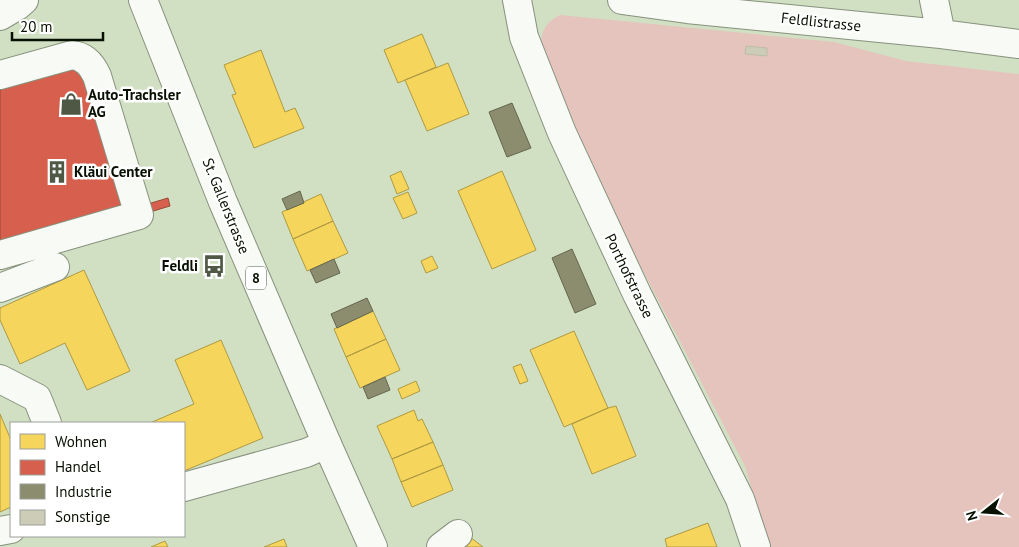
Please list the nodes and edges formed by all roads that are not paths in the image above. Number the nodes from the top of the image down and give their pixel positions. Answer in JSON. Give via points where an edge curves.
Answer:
{"nodes":[{"id":1,"x":24,"y":0,"type":"edge"},
{"id":2,"x":517,"y":0,"type":"edge"},
{"id":3,"x":622,"y":0,"type":"edge"},
{"id":4,"x":934,"y":0,"type":"edge"},
{"id":5,"x":149,"y":2,"type":"edge"},
{"id":6,"x":0,"y":16,"type":"edge"},
{"id":7,"x":941,"y":34,"type":"junction"},
{"id":8,"x":1019,"y":44,"type":"edge"},
{"id":9,"x":0,"y":75,"type":"edge"},
{"id":10,"x":0,"y":255,"type":"edge"},
{"id":11,"x":55,"y":266,"type":"dead end"},
{"id":12,"x":0,"y":288,"type":"edge"},
{"id":13,"x":0,"y":379,"type":"edge"},
{"id":14,"x":47,"y":422,"type":"edge"},
{"id":15,"x":327,"y":444,"type":"junction"},
{"id":16,"x":185,"y":487,"type":"edge"},
{"id":17,"x":374,"y":547,"type":"edge"},
{"id":18,"x":756,"y":547,"type":"edge"}],
"edges":[{"from":1,"to":6,"type":"street"},
{"from":2,"to":18,"type":"street","name":"Porthofstrasse","via":[[524,37],[562,133],[637,294],[740,499]]},
{"from":3,"to":7,"type":"street","name":"Feldlistrasse"},
{"from":4,"to":7,"type":"street"},
{"from":5,"to":15,"type":"street","name":"St. Gallerstrasse","number":"8","via":[[223,202]]},
{"from":7,"to":8,"type":"street","name":"Feldlistrasse"},
{"from":9,"to":10,"type":"street","via":[[72,54],[89,64],[97,76],[139,215]]},
{"from":11,"to":12,"type":"street"},
{"from":13,"to":14,"type":"street","via":[[37,398]]},
{"from":15,"to":16,"type":"street"},
{"from":15,"to":17,"type":"street","name":"St. Gallerstrasse","number":"8"}]}
